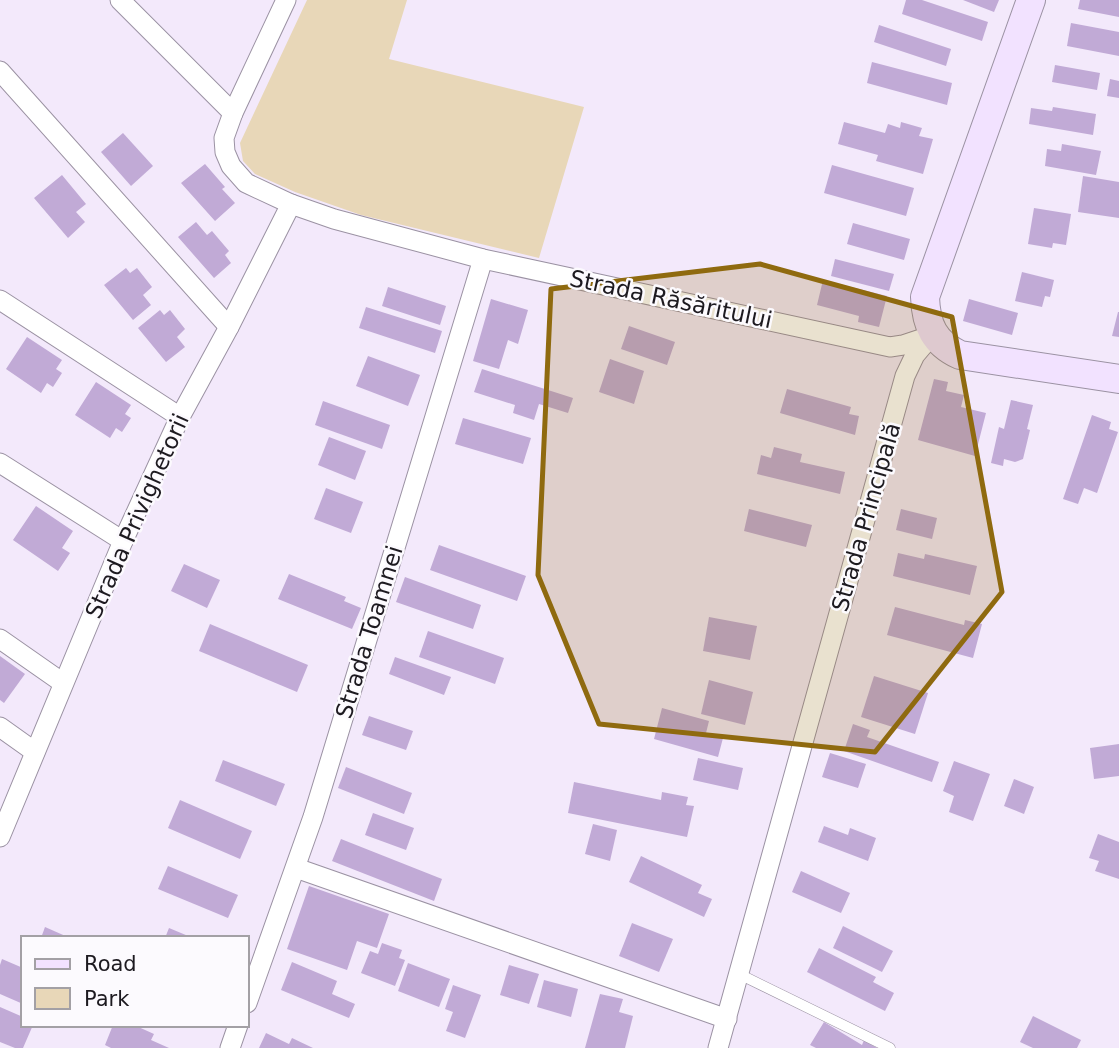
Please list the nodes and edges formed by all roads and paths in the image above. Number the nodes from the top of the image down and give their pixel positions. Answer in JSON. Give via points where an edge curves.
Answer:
{"nodes":[{"id":1,"x":120,"y":0,"type":"edge"},
{"id":2,"x":286,"y":0,"type":"edge"},
{"id":3,"x":1031,"y":0,"type":"edge"},
{"id":4,"x":0,"y":71,"type":"edge"},
{"id":5,"x":233,"y":113,"type":"junction"},
{"id":6,"x":291,"y":204,"type":"junction"},
{"id":7,"x":483,"y":259,"type":"junction"},
{"id":8,"x":0,"y":300,"type":"edge"},
{"id":9,"x":229,"y":327,"type":"junction"},
{"id":10,"x":933,"y":335,"type":"junction"},
{"id":11,"x":1119,"y":379,"type":"edge"},
{"id":12,"x":180,"y":417,"type":"junction"},
{"id":13,"x":0,"y":463,"type":"edge"},
{"id":14,"x":123,"y":541,"type":"junction"},
{"id":15,"x":0,"y":639,"type":"edge"},
{"id":16,"x":63,"y":683,"type":"junction"},
{"id":17,"x":0,"y":727,"type":"edge"},
{"id":18,"x":35,"y":752,"type":"junction"},
{"id":19,"x":2,"y":827,"type":"edge"},
{"id":20,"x":296,"y":868,"type":"junction"},
{"id":21,"x":739,"y":974,"type":"junction"},
{"id":22,"x":248,"y":1000,"type":"edge"},
{"id":23,"x":727,"y":1020,"type":"junction"},
{"id":24,"x":238,"y":1027,"type":"edge"},
{"id":25,"x":230,"y":1048,"type":"edge"},
{"id":26,"x":718,"y":1048,"type":"edge"},
{"id":27,"x":890,"y":1048,"type":"edge"}],
"edges":[{"from":1,"to":5,"type":"street"},
{"from":2,"to":5,"type":"street"},
{"from":3,"to":10,"type":"main road","via":[[925,297]]},
{"from":4,"to":9,"type":"street"},
{"from":5,"to":6,"type":"street","name":"Strada Răsăritului","via":[[224,138],[231,166],[246,183]]},
{"from":6,"to":7,"type":"street","name":"Strada Răsăritului"},
{"from":6,"to":9,"type":"street","name":"Strada Privighetorii"},
{"from":7,"to":10,"type":"street","name":"Strada Răsăritului","via":[[890,347]]},
{"from":7,"to":20,"type":"street","name":"Strada Toamnei"},
{"from":8,"to":12,"type":"street"},
{"from":9,"to":12,"type":"street","name":"Strada Privighetorii"},
{"from":10,"to":11,"type":"main road","via":[[946,348],[975,359]]},
{"from":10,"to":21,"type":"street","name":"Strada Principală","via":[[915,355],[905,376]]},
{"from":12,"to":14,"type":"street","name":"Strada Privighetorii"},
{"from":13,"to":14,"type":"street"},
{"from":14,"to":16,"type":"street","name":"Strada Privighetorii"},
{"from":15,"to":16,"type":"street"},
{"from":16,"to":18,"type":"street","name":"Strada Privighetorii"},
{"from":17,"to":18,"type":"street"},
{"from":18,"to":19,"type":"street","name":"Strada Privighetorii"},
{"from":20,"to":22,"type":"street","name":"Strada Toamnei"},
{"from":20,"to":23,"type":"street"},
{"from":21,"to":23,"type":"street","name":"Strada Principală"},
{"from":21,"to":27,"type":"lane"},
{"from":23,"to":26,"type":"street","name":"Strada Principală"},
{"from":24,"to":25,"type":"street"}]}
